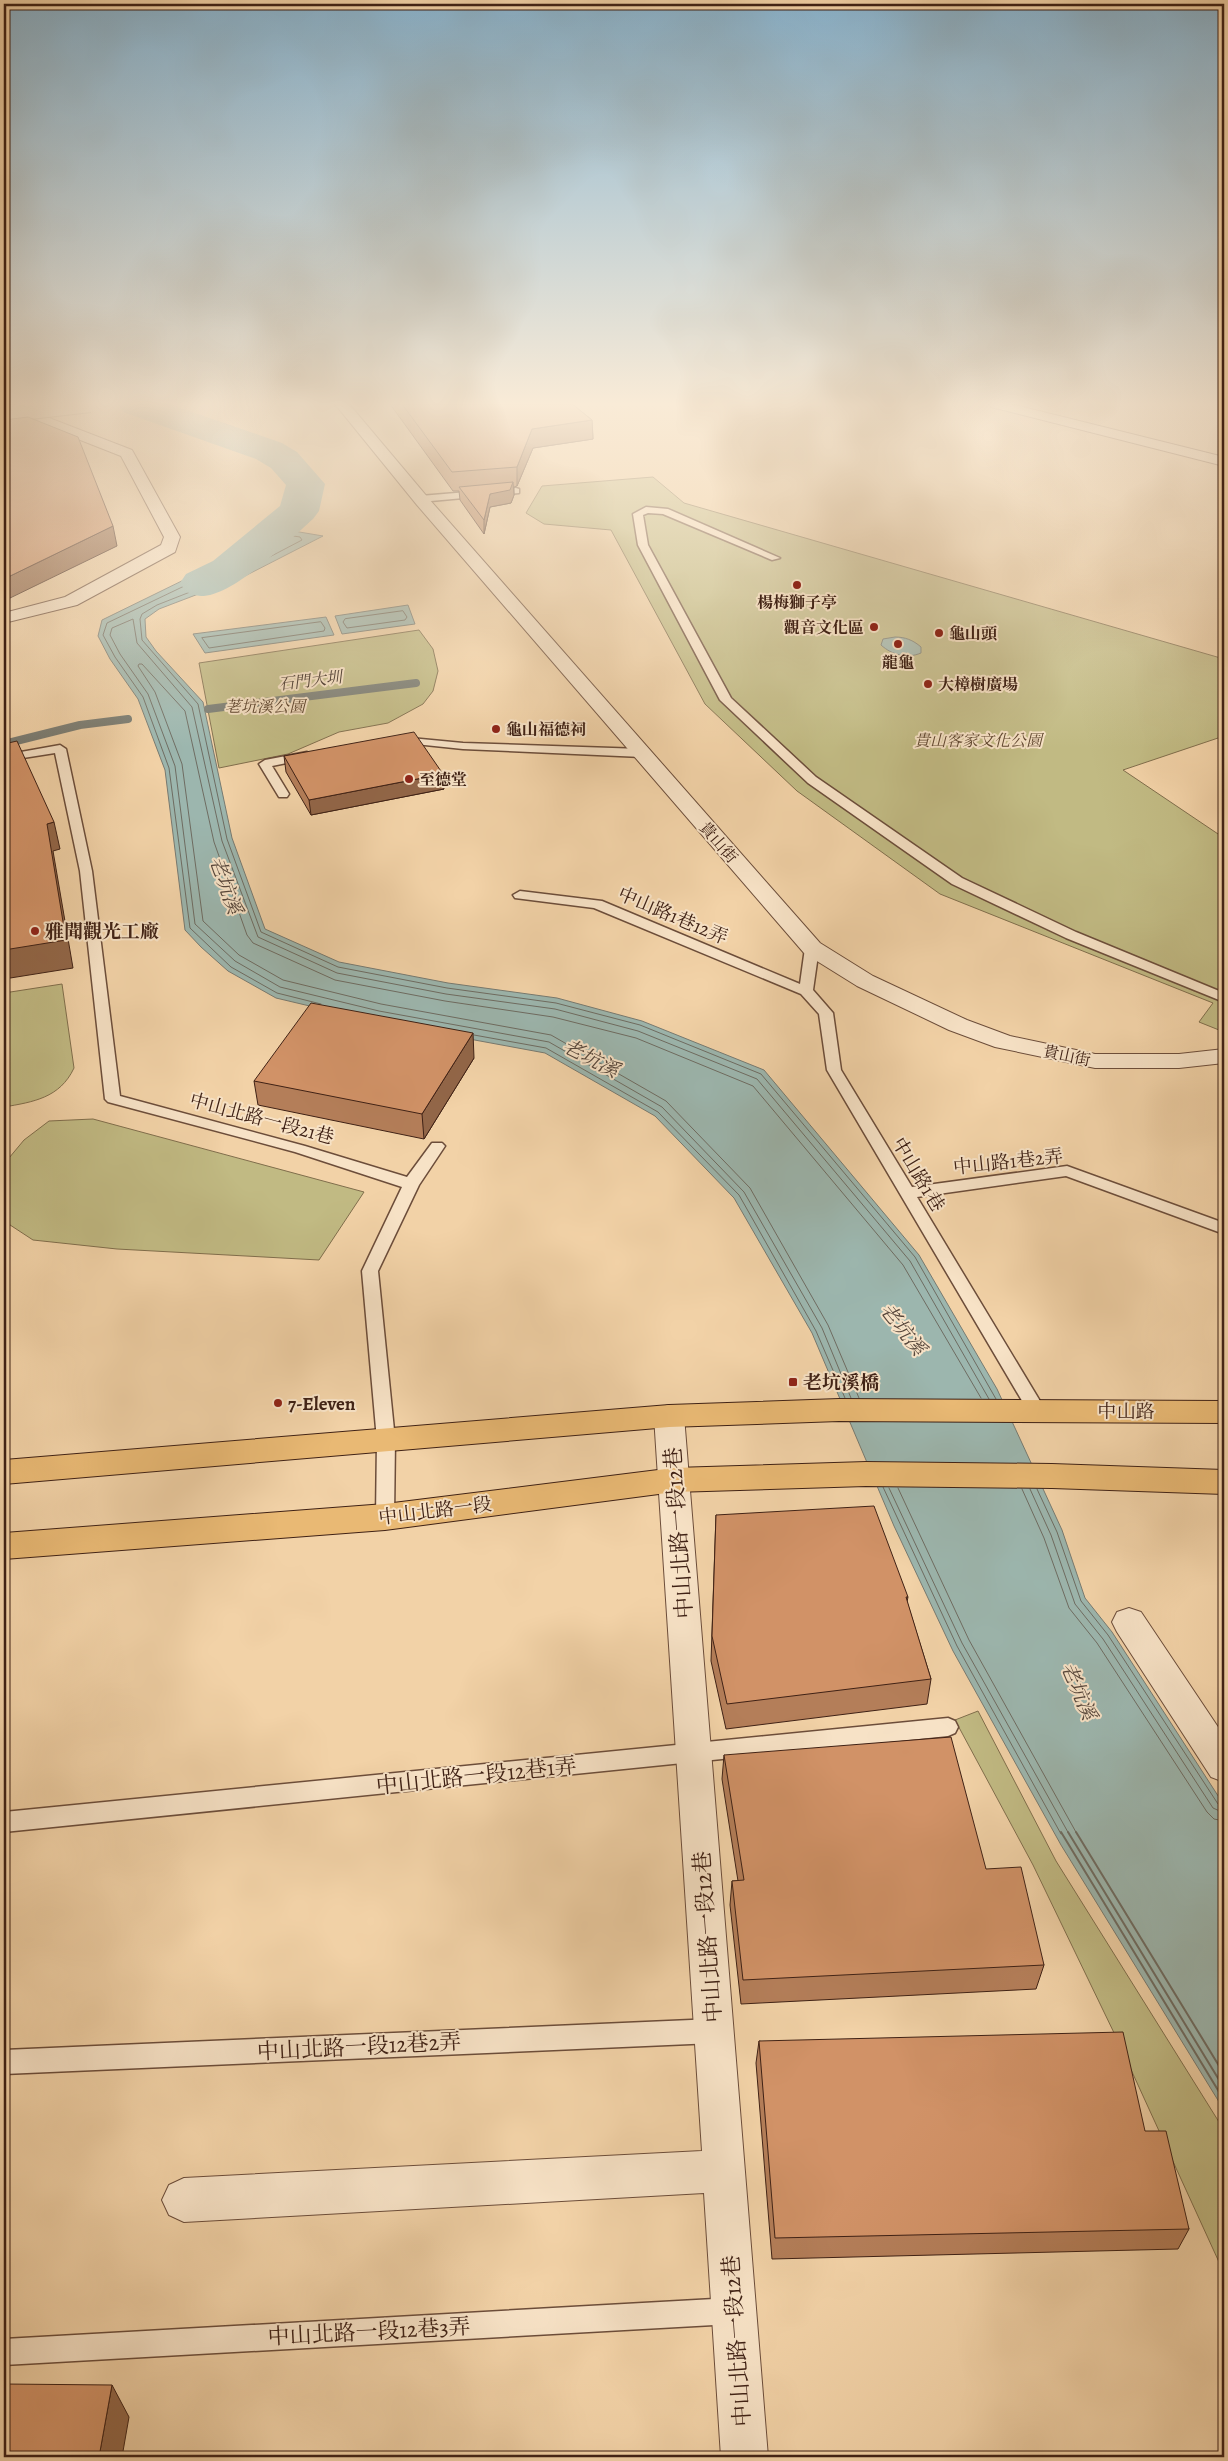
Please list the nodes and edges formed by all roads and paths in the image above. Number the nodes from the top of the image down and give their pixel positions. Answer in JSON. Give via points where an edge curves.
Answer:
{"nodes":[{"id":1,"x":162,"y":519,"type":"edge"},
{"id":2,"x":437,"y":519,"type":"edge"},
{"id":3,"x":638,"y":519,"type":"edge"},
{"id":4,"x":684,"y":519,"type":"edge"},
{"id":5,"x":775,"y":558,"type":"dead end"},
{"id":6,"x":4,"y":618,"type":"edge"},
{"id":7,"x":388,"y":741,"type":"edge"},
{"id":8,"x":642,"y":753,"type":"junction"},
{"id":9,"x":317,"y":754,"type":"edge"},
{"id":10,"x":4,"y":758,"type":"edge"},
{"id":11,"x":283,"y":794,"type":"dead end"},
{"id":12,"x":520,"y":895,"type":"dead end"},
{"id":13,"x":812,"y":948,"type":"junction"},
{"id":14,"x":806,"y":991,"type":"junction"},
{"id":15,"x":1224,"y":998,"type":"edge"},
{"id":16,"x":1224,"y":1056,"type":"edge"},
{"id":17,"x":437,"y":1146,"type":"dead end"},
{"id":18,"x":411,"y":1184,"type":"junction"},
{"id":19,"x":907,"y":1194,"type":"junction"},
{"id":20,"x":1224,"y":1229,"type":"edge"},
{"id":21,"x":1033,"y":1411,"type":"junction"},
{"id":22,"x":1224,"y":1412,"type":"edge"},
{"id":23,"x":669,"y":1416,"type":"junction"},
{"id":24,"x":386,"y":1440,"type":"junction"},
{"id":25,"x":4,"y":1472,"type":"edge"},
{"id":26,"x":674,"y":1480,"type":"junction"},
{"id":27,"x":1224,"y":1482,"type":"edge"},
{"id":28,"x":385,"y":1517,"type":"junction"},
{"id":29,"x":4,"y":1546,"type":"edge"},
{"id":30,"x":1129,"y":1622,"type":"dead end"},
{"id":31,"x":948,"y":1727,"type":"dead end"},
{"id":32,"x":694,"y":1753,"type":"junction"},
{"id":33,"x":1224,"y":1766,"type":"edge"},
{"id":34,"x":4,"y":1822,"type":"edge"},
{"id":35,"x":714,"y":2031,"type":"junction"},
{"id":36,"x":4,"y":2062,"type":"edge"},
{"id":37,"x":725,"y":2171,"type":"junction"},
{"id":38,"x":184,"y":2200,"type":"dead end"},
{"id":39,"x":734,"y":2311,"type":"junction"},
{"id":40,"x":4,"y":2352,"type":"edge"},
{"id":41,"x":745,"y":2457,"type":"edge"}],
"edges":[{"from":1,"to":6,"type":"street","via":[[172,537],[169,548],[71,601]]},
{"from":2,"to":8,"type":"street","name":"貴山街"},
{"from":3,"to":15,"type":"lane","via":[[643,545],[726,700],[812,780],[957,881],[1072,935]]},
{"from":4,"to":5,"type":"lane"},
{"from":7,"to":8,"type":"lane"},
{"from":8,"to":13,"type":"street","name":"貴山街"},
{"from":9,"to":11,"type":"lane","via":[[265,764]]},
{"from":10,"to":18,"type":"lane","name":"中山北路一段21巷","via":[[60,749],[86,871],[113,1099],[300,1149]]},
{"from":12,"to":14,"type":"lane","name":"中山路1巷12弄","via":[[597,904]]},
{"from":13,"to":14,"type":"lane"},
{"from":13,"to":16,"type":"street","name":"貴山街","via":[[865,981],[1004,1042],[1095,1062],[1179,1061]]},
{"from":14,"to":19,"type":"lane","name":"中山路1巷","via":[[826,1013],[834,1070]]},
{"from":17,"to":18,"type":"lane"},
{"from":18,"to":24,"type":"lane","via":[[370,1271]]},
{"from":19,"to":20,"type":"lane","name":"中山路1巷2弄","via":[[1067,1171]]},
{"from":19,"to":21,"type":"lane","name":"中山路1巷"},
{"from":21,"to":22,"type":"main road","name":"中山路"},
{"from":21,"to":23,"type":"main road","via":[[838,1410]]},
{"from":23,"to":24,"type":"main road"},
{"from":23,"to":26,"type":"street","name":"中山北路一段12巷"},
{"from":24,"to":25,"type":"main road"},
{"from":24,"to":28,"type":"lane"},
{"from":26,"to":27,"type":"main road","name":"中山北路一段","via":[[866,1474]]},
{"from":26,"to":28,"type":"main road","name":"中山北路一段"},
{"from":26,"to":32,"type":"street","name":"中山北路一段12巷"},
{"from":28,"to":29,"type":"main road","name":"中山北路一段"},
{"from":30,"to":33,"type":"street"},
{"from":31,"to":32,"type":"lane","name":"中山北路一段12巷1弄"},
{"from":32,"to":34,"type":"lane","name":"中山北路一段12巷1弄"},
{"from":32,"to":35,"type":"street","name":"中山北路一段12巷"},
{"from":35,"to":36,"type":"lane","name":"中山北路一段12巷2弄"},
{"from":35,"to":37,"type":"street","name":"中山北路一段12巷"},
{"from":37,"to":38,"type":"street"},
{"from":37,"to":39,"type":"street","name":"中山北路一段12巷"},
{"from":39,"to":40,"type":"lane","name":"中山北路一段12巷3弄"},
{"from":39,"to":41,"type":"street","name":"中山北路一段12巷"}]}
